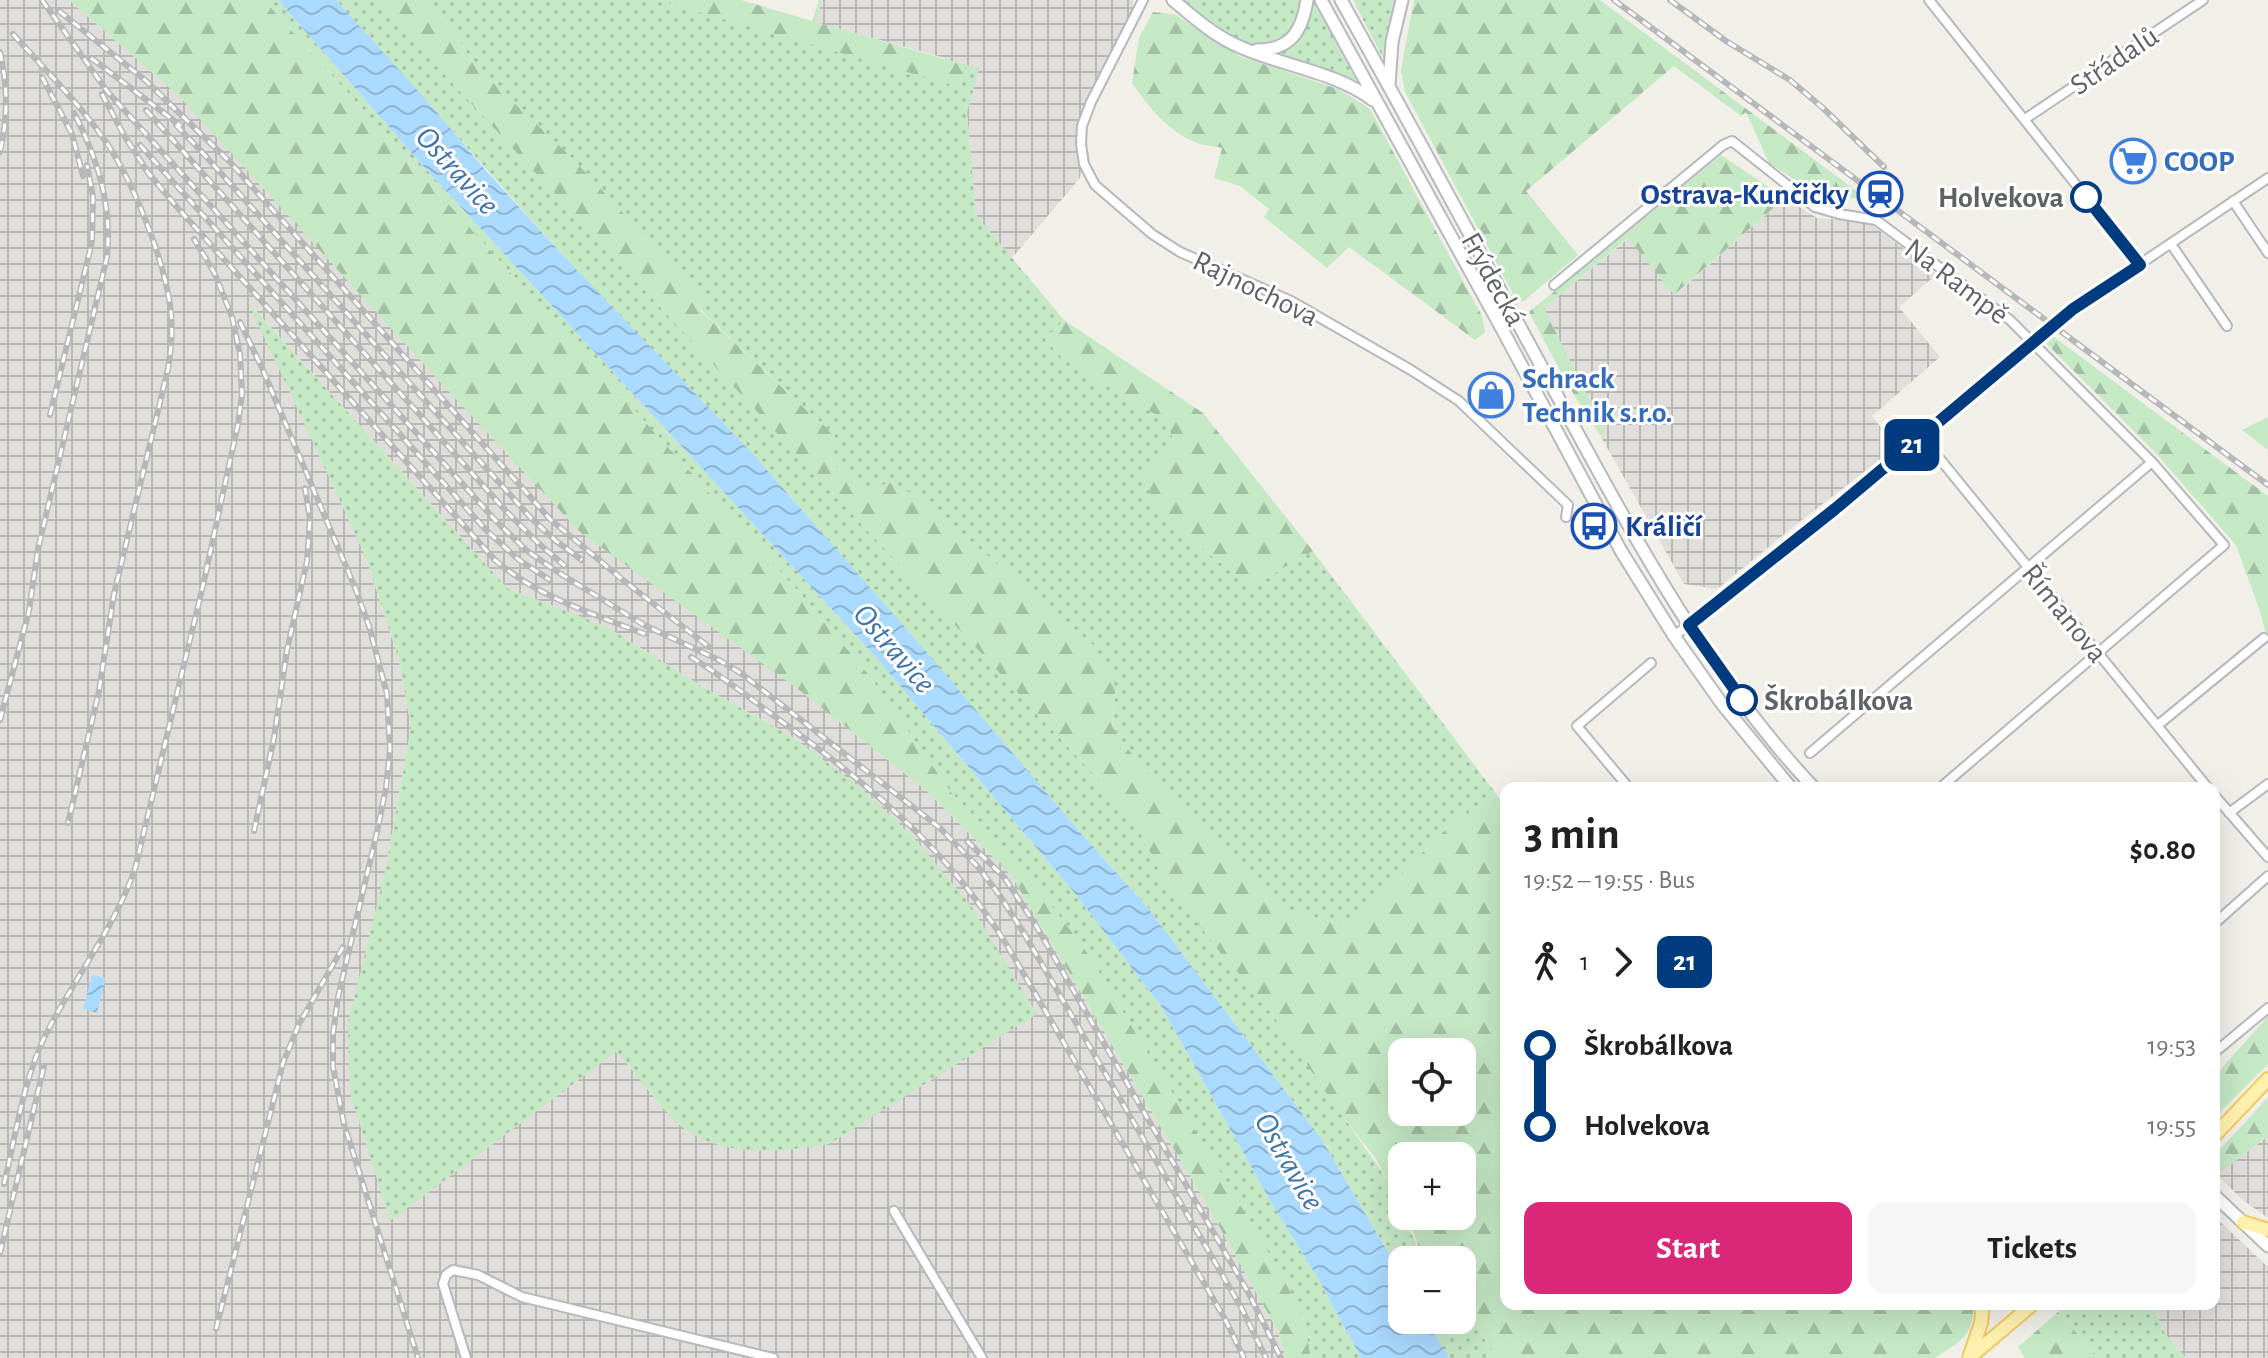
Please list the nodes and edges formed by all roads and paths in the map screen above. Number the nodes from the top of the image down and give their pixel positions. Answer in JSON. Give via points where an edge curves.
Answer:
{"nodes":[{"id":1,"x":1143,"y":0,"type":"edge"},
{"id":2,"x":1173,"y":0,"type":"edge"},
{"id":3,"x":1307,"y":0,"type":"edge"},
{"id":4,"x":1321,"y":0,"type":"edge"},
{"id":5,"x":1341,"y":0,"type":"edge"},
{"id":6,"x":1402,"y":0,"type":"edge"},
{"id":7,"x":1929,"y":0,"type":"edge"},
{"id":8,"x":2203,"y":0,"type":"edge"},
{"id":9,"x":1242,"y":49,"type":"junction"},
{"id":10,"x":1389,"y":86,"type":"junction"},
{"id":11,"x":1376,"y":103,"type":"junction"},
{"id":12,"x":2025,"y":119,"type":"junction"},
{"id":13,"x":2268,"y":178,"type":"edge"},
{"id":14,"x":2233,"y":201,"type":"junction"},
{"id":15,"x":2171,"y":244,"type":"junction"},
{"id":16,"x":2268,"y":253,"type":"edge"},
{"id":17,"x":2140,"y":265,"type":"junction"},
{"id":18,"x":1554,"y":285,"type":"dead end"},
{"id":19,"x":2227,"y":326,"type":"dead end"},
{"id":20,"x":2035,"y":344,"type":"junction"},
{"id":21,"x":1922,"y":437,"type":"junction"},
{"id":22,"x":2152,"y":462,"type":"junction"},
{"id":23,"x":1566,"y":517,"type":"dead end"},
{"id":24,"x":2028,"y":568,"type":"junction"},
{"id":25,"x":1689,"y":625,"type":"junction"},
{"id":26,"x":1674,"y":636,"type":"junction"},
{"id":27,"x":2264,"y":638,"type":"dead end"},
{"id":28,"x":2097,"y":652,"type":"junction"},
{"id":29,"x":1651,"y":663,"type":"dead end"},
{"id":30,"x":2158,"y":725,"type":"junction"},
{"id":31,"x":1810,"y":753,"type":"dead end"},
{"id":32,"x":1624,"y":782,"type":"edge"},
{"id":33,"x":1786,"y":782,"type":"edge"},
{"id":34,"x":1809,"y":782,"type":"edge"},
{"id":35,"x":1947,"y":782,"type":"edge"},
{"id":36,"x":2203,"y":782,"type":"edge"},
{"id":37,"x":2268,"y":784,"type":"edge"},
{"id":38,"x":2220,"y":802,"type":"edge"},
{"id":39,"x":2229,"y":813,"type":"junction"},
{"id":40,"x":2268,"y":857,"type":"edge"},
{"id":41,"x":2268,"y":876,"type":"edge"},
{"id":42,"x":2220,"y":919,"type":"edge"},
{"id":43,"x":2268,"y":1008,"type":"edge"},
{"id":44,"x":2220,"y":1048,"type":"edge"},
{"id":45,"x":2268,"y":1079,"type":"edge"},
{"id":46,"x":2220,"y":1130,"type":"edge"},
{"id":47,"x":2220,"y":1201,"type":"edge"},
{"id":48,"x":894,"y":1211,"type":"dead end"},
{"id":49,"x":2243,"y":1222,"type":"junction"},
{"id":50,"x":2268,"y":1230,"type":"edge"},
{"id":51,"x":2268,"y":1246,"type":"edge"},
{"id":52,"x":1982,"y":1310,"type":"edge"},
{"id":53,"x":2026,"y":1310,"type":"edge"},
{"id":54,"x":466,"y":1358,"type":"edge"},
{"id":55,"x":773,"y":1358,"type":"edge"},
{"id":56,"x":982,"y":1358,"type":"edge"},
{"id":57,"x":1968,"y":1358,"type":"edge"}],
"edges":[{"from":1,"to":23,"type":"street","name":"Rajnochova","via":[[1082,126],[1084,164],[1095,185],[1180,252],[1291,301],[1459,401],[1568,505]]},
{"from":2,"to":9,"type":"main road"},
{"from":3,"to":9,"type":"main road","via":[[1300,27],[1290,40],[1268,50]]},
{"from":4,"to":11,"type":"main road","name":"Frýdecká"},
{"from":5,"to":10,"type":"main road","name":"Frýdecká"},
{"from":6,"to":10,"type":"main road"},
{"from":7,"to":12,"type":"street"},
{"from":8,"to":12,"type":"street","name":"Střádalů"},
{"from":9,"to":11,"type":"main road","via":[[1333,77]]},
{"from":10,"to":25,"type":"main road","name":"Frýdecká","via":[[1636,540]]},
{"from":11,"to":26,"type":"main road","name":"Frýdecká","via":[[1621,551]]},
{"from":12,"to":17,"type":"street"},
{"from":13,"to":14,"type":"street"},
{"from":14,"to":15,"type":"street"},
{"from":14,"to":16,"type":"street"},
{"from":15,"to":17,"type":"street"},
{"from":15,"to":19,"type":"street"},
{"from":17,"to":20,"type":"street","via":[[2073,309]]},
{"from":18,"to":20,"type":"street","name":"Na Rampě","via":[[1732,141],[1815,207],[1876,220]]},
{"from":20,"to":21,"type":"street"},
{"from":20,"to":22,"type":"street","name":"Na Rampě"},
{"from":21,"to":24,"type":"street","name":"Římanova"},
{"from":21,"to":25,"type":"street"},
{"from":22,"to":24,"type":"street"},
{"from":22,"to":28,"type":"street","name":"Na Rampě","via":[[2224,545]]},
{"from":24,"to":28,"type":"street","name":"Římanova"},
{"from":24,"to":31,"type":"street"},
{"from":25,"to":26,"type":"street"},
{"from":25,"to":34,"type":"main road","name":"Frýdecká"},
{"from":26,"to":33,"type":"main road","name":"Frýdecká"},
{"from":27,"to":30,"type":"street"},
{"from":28,"to":30,"type":"street","name":"Římanova"},
{"from":28,"to":35,"type":"street"},
{"from":29,"to":32,"type":"street","via":[[1577,726]]},
{"from":30,"to":36,"type":"street","name":"Římanova"},
{"from":37,"to":39,"type":"street"},
{"from":38,"to":39,"type":"street"},
{"from":39,"to":40,"type":"street"},
{"from":41,"to":42,"type":"street"},
{"from":43,"to":44,"type":"street"},
{"from":45,"to":46,"type":"main road"},
{"from":47,"to":49,"type":"main road"},
{"from":48,"to":56,"type":"street"},
{"from":49,"to":50,"type":"main road"},
{"from":49,"to":51,"type":"main road"},
{"from":52,"to":57,"type":"main road"},
{"from":53,"to":57,"type":"main road"},
{"from":54,"to":55,"type":"street","via":[[443,1284],[453,1270],[478,1275],[522,1297]]}]}
